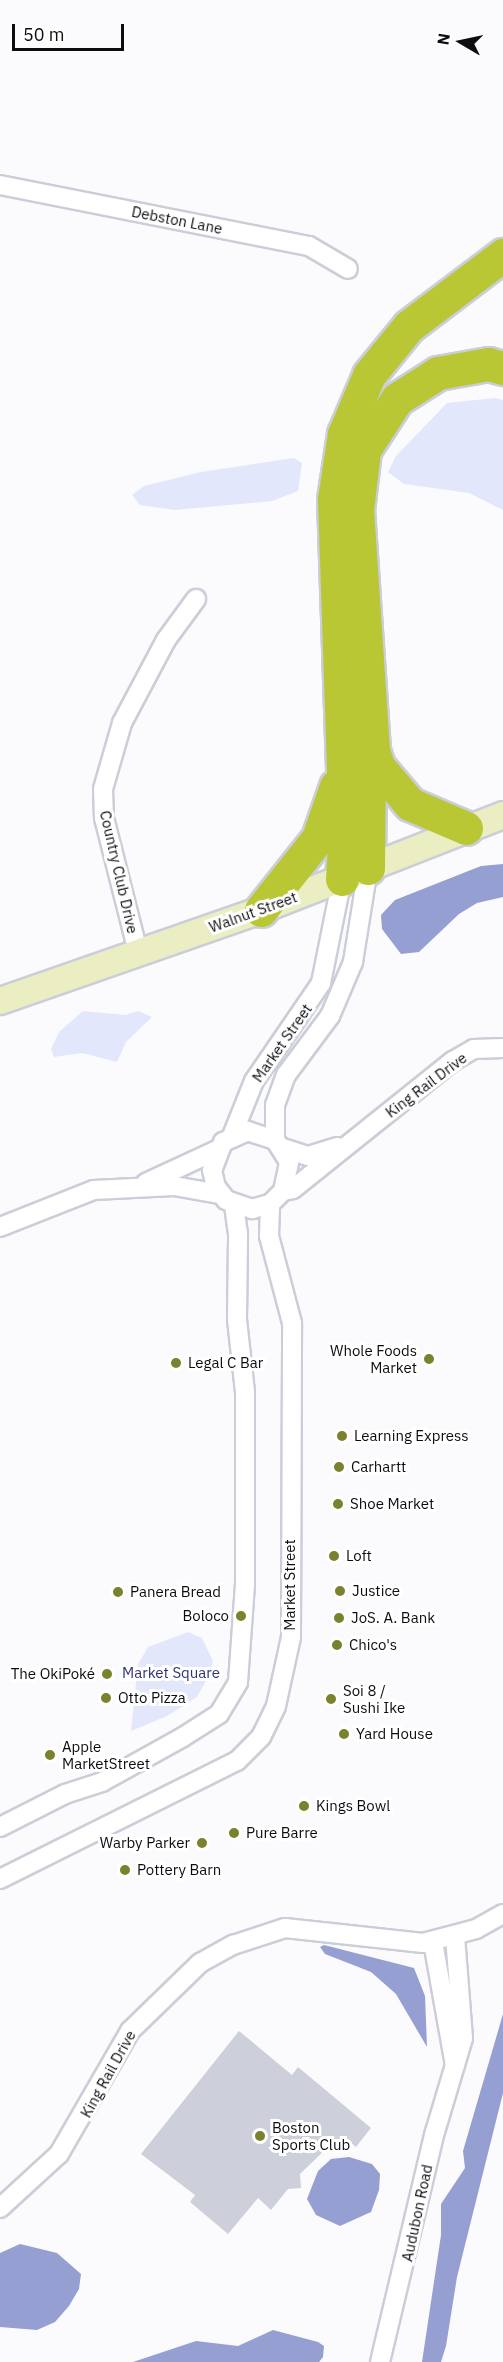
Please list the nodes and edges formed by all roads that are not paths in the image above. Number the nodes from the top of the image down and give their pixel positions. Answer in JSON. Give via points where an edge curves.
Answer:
{"nodes":[{"id":1,"x":0,"y":185,"type":"edge"},
{"id":2,"x":503,"y":255,"type":"edge"},
{"id":3,"x":348,"y":269,"type":"dead end"},
{"id":4,"x":503,"y":368,"type":"edge"},
{"id":5,"x":196,"y":599,"type":"dead end"},
{"id":6,"x":369,"y":726,"type":"junction"},
{"id":7,"x":340,"y":770,"type":"junction"},
{"id":8,"x":503,"y":815,"type":"edge"},
{"id":9,"x":466,"y":828,"type":"junction"},
{"id":10,"x":355,"y":873,"type":"junction"},
{"id":11,"x":261,"y":910,"type":"junction"},
{"id":12,"x":138,"y":952,"type":"junction"},
{"id":13,"x":0,"y":1001,"type":"edge"},
{"id":14,"x":503,"y":1048,"type":"edge"},
{"id":15,"x":232,"y":1136,"type":"junction"},
{"id":16,"x":356,"y":1139,"type":"junction"},
{"id":17,"x":279,"y":1144,"type":"junction"},
{"id":18,"x":217,"y":1150,"type":"junction"},
{"id":19,"x":142,"y":1185,"type":"junction"},
{"id":20,"x":276,"y":1197,"type":"junction"},
{"id":21,"x":227,"y":1199,"type":"junction"},
{"id":22,"x":0,"y":1227,"type":"edge"},
{"id":23,"x":0,"y":1827,"type":"edge"},
{"id":24,"x":0,"y":1879,"type":"edge"},
{"id":25,"x":503,"y":1914,"type":"edge"},
{"id":26,"x":455,"y":1936,"type":"junction"},
{"id":27,"x":433,"y":1942,"type":"junction"},
{"id":28,"x":455,"y":2065,"type":"junction"},
{"id":29,"x":0,"y":2208,"type":"edge"},
{"id":30,"x":380,"y":2362,"type":"edge"}],
"edges":[{"from":1,"to":3,"type":"street","name":"Debston Lane","via":[[309,246]]},
{"from":2,"to":7,"type":"highway","via":[[409,326],[369,375],[344,434],[334,499]]},
{"from":4,"to":6,"type":"highway","via":[[488,364],[438,373],[397,399],[364,450],[357,510]]},
{"from":5,"to":12,"type":"street","name":"Country Club Drive","via":[[166,640],[122,723],[103,789],[104,818]]},
{"from":6,"to":9,"type":"highway","via":[[378,766],[393,786],[431,816]]},
{"from":6,"to":10,"type":"highway"},
{"from":7,"to":10,"type":"highway","via":[[345,830]]},
{"from":7,"to":11,"type":"highway","via":[[318,838]]},
{"from":8,"to":9,"type":"main road","name":"Walnut Street"},
{"from":9,"to":10,"type":"main road","name":"Walnut Street"},
{"from":10,"to":11,"type":"main road","name":"Walnut Street"},
{"from":10,"to":15,"type":"street","name":"Market Street","via":[[321,983],[254,1082]]},
{"from":10,"to":17,"type":"street","name":"Market Street","via":[[352,963],[330,1016],[286,1075],[275,1105]]},
{"from":11,"to":12,"type":"main road","name":"Walnut Street"},
{"from":12,"to":13,"type":"main road","name":"Walnut Street"},
{"from":14,"to":16,"type":"street","name":"King Rail Drive","via":[[474,1049],[453,1061]]},
{"from":15,"to":17,"type":"street","via":[[249,1131]]},
{"from":15,"to":18,"type":"street","name":"Market Street"},
{"from":16,"to":17,"type":"street","name":"King Rail Drive","via":[[319,1155]]},
{"from":16,"to":20,"type":"street","name":"King Rail Drive","via":[[293,1189]]},
{"from":17,"to":20,"type":"street","name":"Market Street","via":[[289,1162]]},
{"from":18,"to":19,"type":"street"},
{"from":18,"to":21,"type":"street","via":[[212,1170]]},
{"from":19,"to":21,"type":"street"},
{"from":19,"to":22,"type":"street","via":[[94,1190]]},
{"from":20,"to":21,"type":"street","via":[[252,1209]]},
{"from":20,"to":24,"type":"street","name":"Market Street","via":[[269,1236],[292,1323],[291,1637],[276,1706],[261,1737],[237,1761]]},
{"from":21,"to":23,"type":"street","via":[[238,1234],[237,1320],[245,1392],[245,1572],[238,1682],[219,1714],[183,1737],[102,1782],[65,1794]]},
{"from":25,"to":26,"type":"street","name":"King Rail Drive"},
{"from":26,"to":27,"type":"street","name":"King Rail Drive"},
{"from":26,"to":28,"type":"street","name":"Audubon Road","via":[[465,2024]]},
{"from":27,"to":28,"type":"street","name":"Audubon Road"},
{"from":27,"to":29,"type":"street","name":"King Rail Drive","via":[[285,1928],[233,1945],[200,1964],[130,2031],[59,2154]]},
{"from":28,"to":30,"type":"street","name":"Audubon Road"}]}
